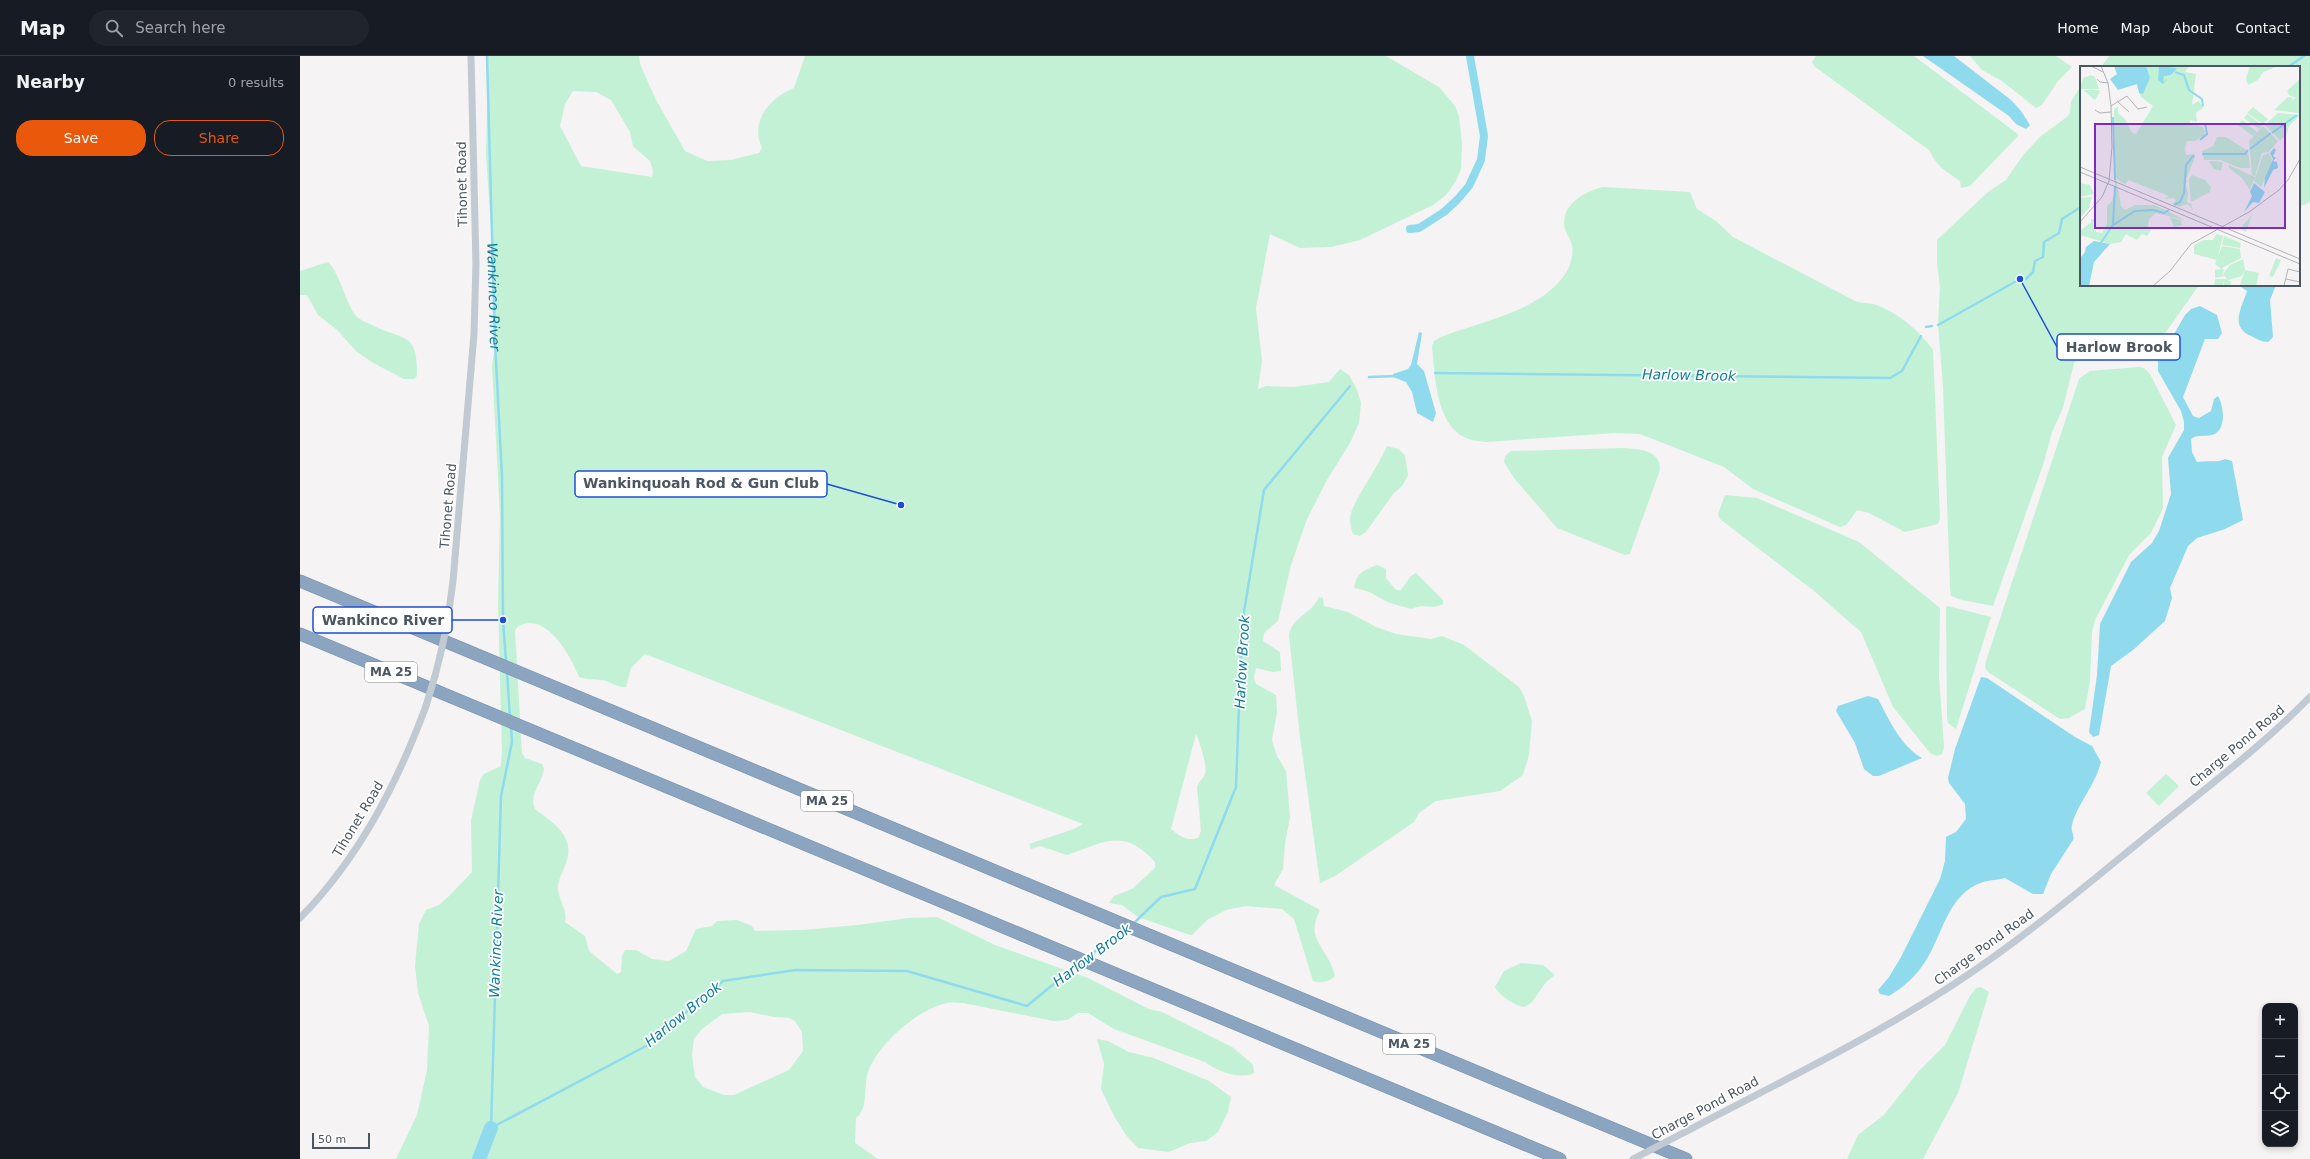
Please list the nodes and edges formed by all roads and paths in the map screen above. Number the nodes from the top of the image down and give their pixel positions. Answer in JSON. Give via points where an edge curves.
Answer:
{"nodes":[{"id":1,"x":471,"y":56,"type":"edge"},
{"id":2,"x":300,"y":582,"type":"edge"},
{"id":3,"x":300,"y":634,"type":"edge"},
{"id":4,"x":2310,"y":697,"type":"edge"},
{"id":5,"x":300,"y":918,"type":"edge"},
{"id":6,"x":1560,"y":1159,"type":"edge"},
{"id":7,"x":1634,"y":1159,"type":"edge"},
{"id":8,"x":1686,"y":1159,"type":"edge"}],
"edges":[{"from":1,"to":5,"type":"street","name":"Tihonet Road","bridge":true,"via":[[476,264],[474,334],[454,582],[447,625],[435,676],[417,733],[384,802],[330,885]]},
{"from":2,"to":8,"type":"highway","number":"MA 25"},
{"from":3,"to":6,"type":"highway","number":"MA 25"},
{"from":4,"to":7,"type":"street","name":"Charge Pond Road","bridge":true,"via":[[2270,736],[2214,782],[2064,903],[1975,970],[1879,1030]]}]}
